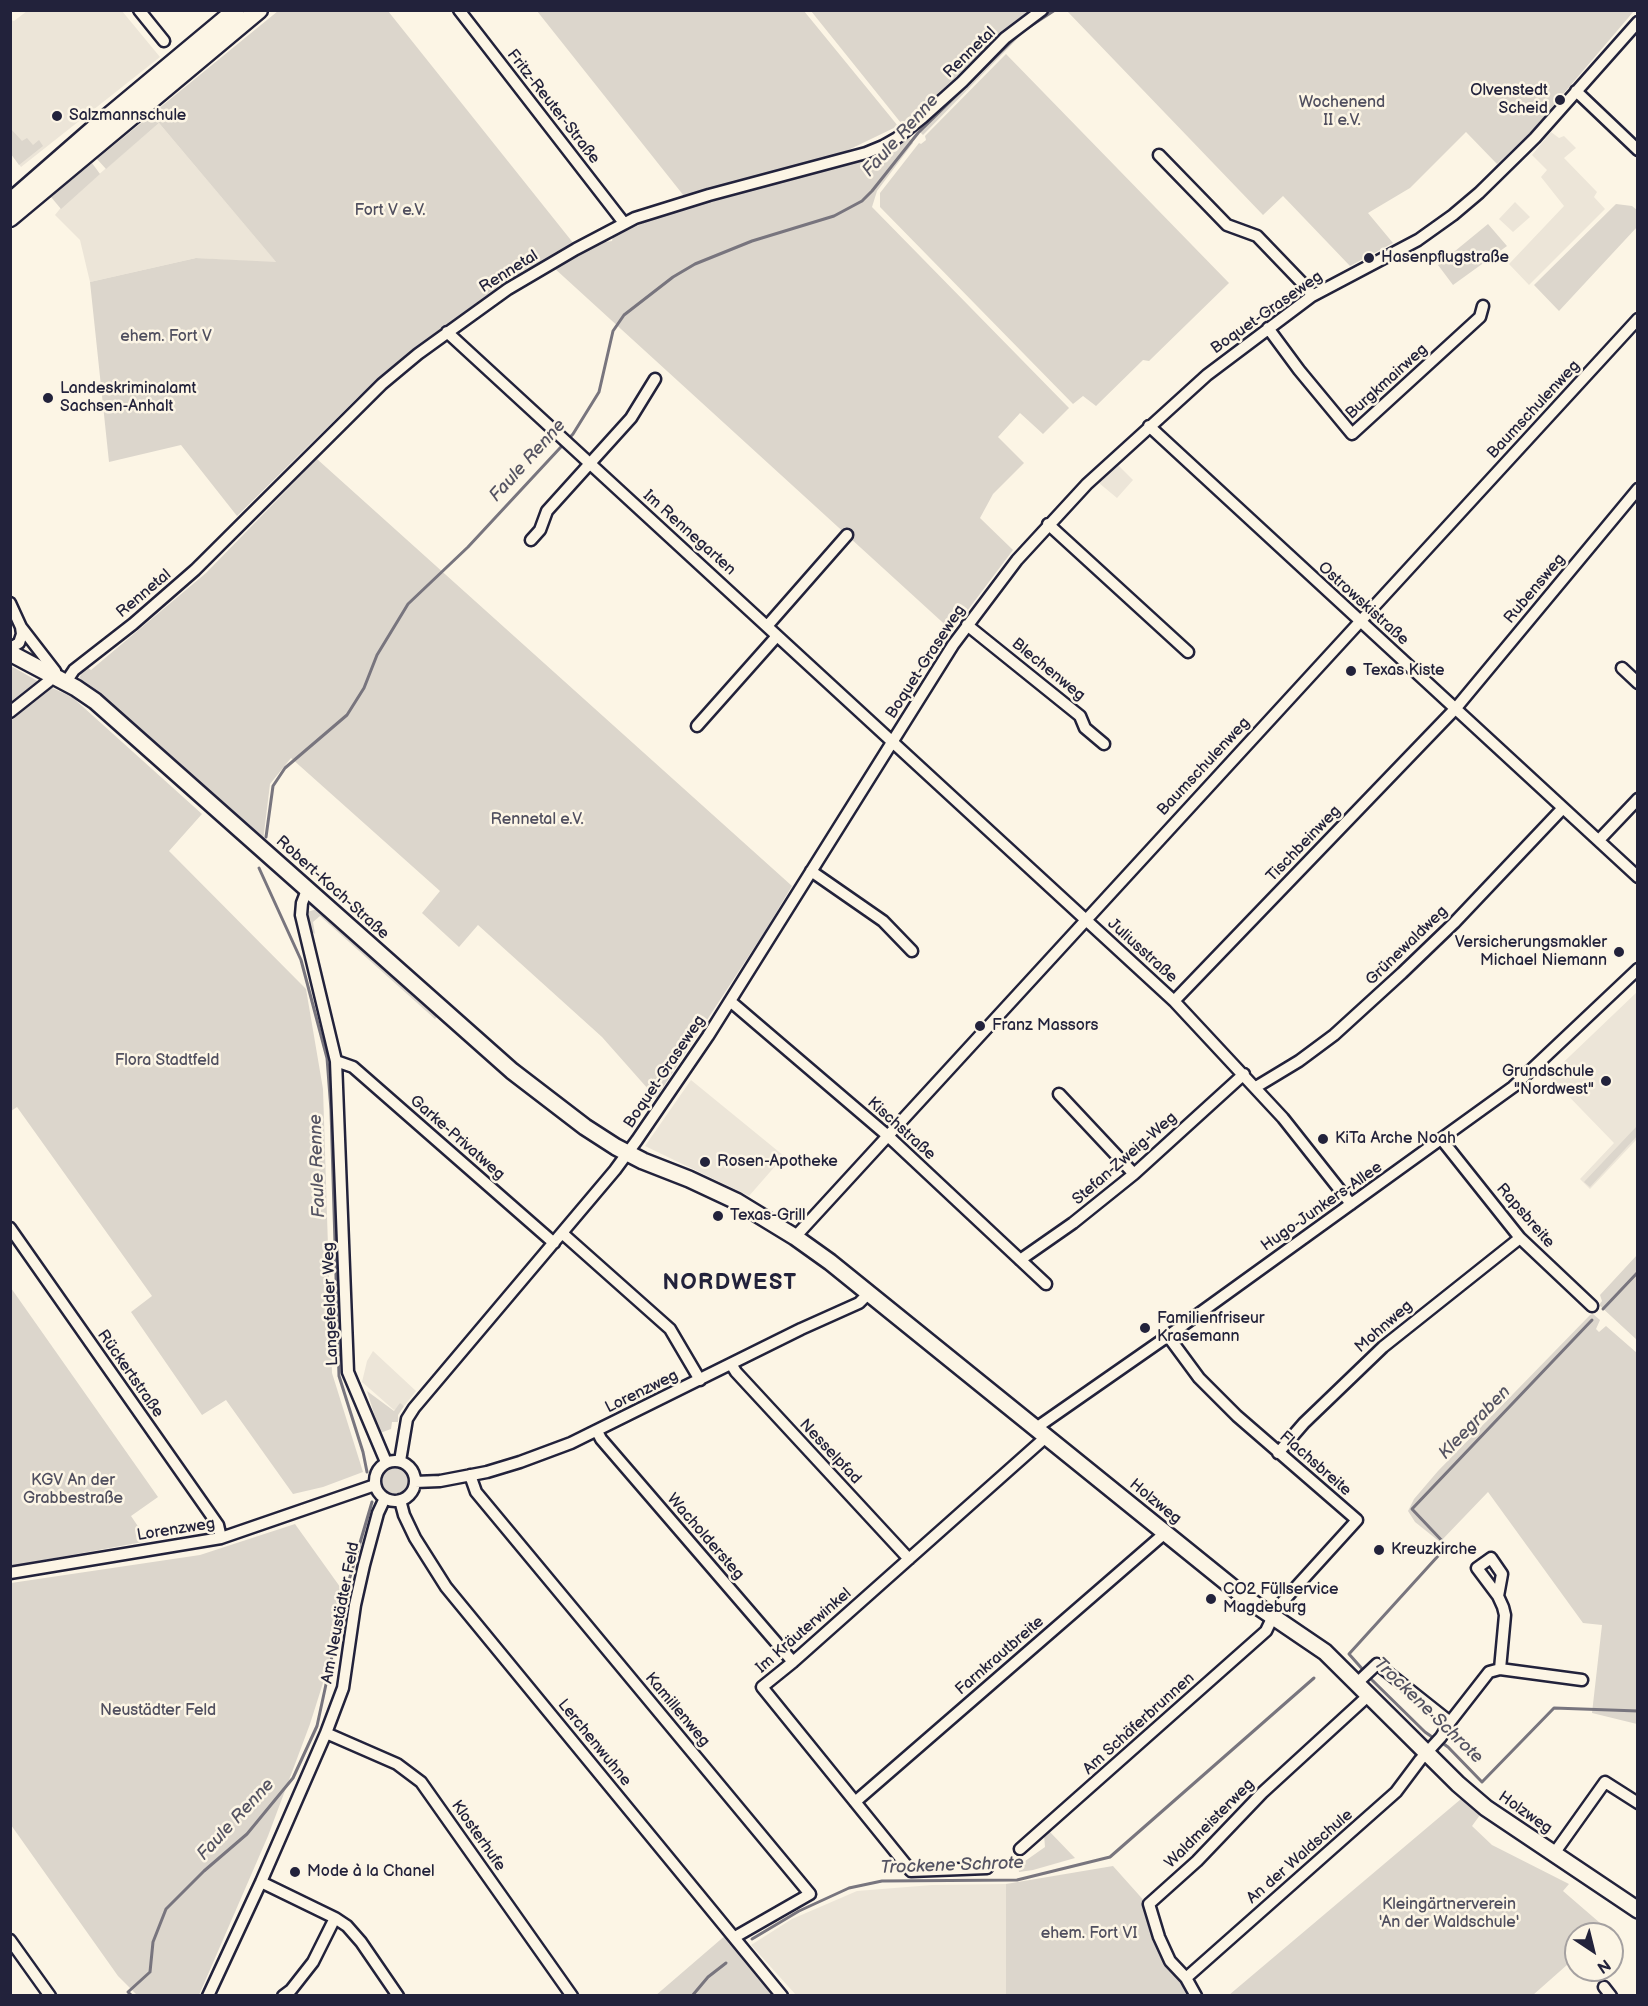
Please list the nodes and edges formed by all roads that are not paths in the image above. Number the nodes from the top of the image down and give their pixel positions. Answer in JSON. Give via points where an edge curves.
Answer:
{"nodes":[{"id":1,"x":139,"y":10,"type":"edge"},
{"id":2,"x":236,"y":10,"type":"edge"},
{"id":3,"x":259,"y":10,"type":"edge"},
{"id":4,"x":459,"y":10,"type":"edge"},
{"id":5,"x":1042,"y":10,"type":"edge"},
{"id":6,"x":1638,"y":21,"type":"edge"},
{"id":7,"x":164,"y":41,"type":"dead end"},
{"id":8,"x":1576,"y":91,"type":"junction"},
{"id":9,"x":1638,"y":150,"type":"edge"},
{"id":10,"x":1159,"y":155,"type":"dead end"},
{"id":11,"x":10,"y":202,"type":"edge"},
{"id":12,"x":10,"y":218,"type":"edge"},
{"id":13,"x":624,"y":222,"type":"junction"},
{"id":14,"x":1312,"y":296,"type":"junction"},
{"id":15,"x":1483,"y":306,"type":"dead end"},
{"id":16,"x":1638,"y":319,"type":"edge"},
{"id":17,"x":1268,"y":328,"type":"junction"},
{"id":18,"x":447,"y":332,"type":"junction"},
{"id":19,"x":655,"y":379,"type":"dead end"},
{"id":20,"x":1149,"y":426,"type":"junction"},
{"id":21,"x":590,"y":464,"type":"junction"},
{"id":22,"x":1638,"y":489,"type":"edge"},
{"id":23,"x":1048,"y":524,"type":"junction"},
{"id":24,"x":847,"y":536,"type":"dead end"},
{"id":25,"x":531,"y":540,"type":"dead end"},
{"id":26,"x":10,"y":603,"type":"edge"},
{"id":27,"x":1359,"y":621,"type":"junction"},
{"id":28,"x":768,"y":625,"type":"junction"},
{"id":29,"x":967,"y":625,"type":"junction"},
{"id":30,"x":21,"y":627,"type":"junction"},
{"id":31,"x":777,"y":636,"type":"junction"},
{"id":32,"x":10,"y":648,"type":"edge"},
{"id":33,"x":1188,"y":652,"type":"dead end"},
{"id":34,"x":10,"y":653,"type":"edge"},
{"id":35,"x":1622,"y":668,"type":"dead end"},
{"id":36,"x":59,"y":679,"type":"junction"},
{"id":37,"x":1638,"y":683,"type":"edge"},
{"id":38,"x":1456,"y":708,"type":"junction"},
{"id":39,"x":10,"y":712,"type":"edge"},
{"id":40,"x":697,"y":726,"type":"dead end"},
{"id":41,"x":892,"y":741,"type":"junction"},
{"id":42,"x":1104,"y":744,"type":"dead end"},
{"id":43,"x":1638,"y":799,"type":"edge"},
{"id":44,"x":1563,"y":808,"type":"junction"},
{"id":45,"x":1599,"y":840,"type":"junction"},
{"id":46,"x":811,"y":871,"type":"junction"},
{"id":47,"x":1638,"y":877,"type":"edge"},
{"id":48,"x":307,"y":890,"type":"junction"},
{"id":49,"x":1085,"y":919,"type":"junction"},
{"id":50,"x":912,"y":951,"type":"dead end"},
{"id":51,"x":1636,"y":973,"type":"edge"},
{"id":52,"x":730,"y":1001,"type":"junction"},
{"id":53,"x":1174,"y":1001,"type":"junction"},
{"id":54,"x":336,"y":1061,"type":"junction"},
{"id":55,"x":1244,"y":1074,"type":"junction"},
{"id":56,"x":1256,"y":1087,"type":"junction"},
{"id":57,"x":1059,"y":1094,"type":"dead end"},
{"id":58,"x":888,"y":1136,"type":"junction"},
{"id":59,"x":1442,"y":1140,"type":"junction"},
{"id":60,"x":627,"y":1154,"type":"junction"},
{"id":61,"x":1134,"y":1174,"type":"junction"},
{"id":62,"x":1351,"y":1204,"type":"junction"},
{"id":63,"x":10,"y":1228,"type":"edge"},
{"id":64,"x":562,"y":1233,"type":"junction"},
{"id":65,"x":795,"y":1237,"type":"junction"},
{"id":66,"x":1520,"y":1238,"type":"junction"},
{"id":67,"x":554,"y":1243,"type":"junction"},
{"id":68,"x":1020,"y":1260,"type":"junction"},
{"id":69,"x":1046,"y":1284,"type":"dead end"},
{"id":70,"x":869,"y":1293,"type":"junction"},
{"id":71,"x":1592,"y":1306,"type":"dead end"},
{"id":72,"x":1168,"y":1336,"type":"junction"},
{"id":73,"x":731,"y":1364,"type":"junction"},
{"id":74,"x":700,"y":1380,"type":"junction"},
{"id":75,"x":597,"y":1431,"type":"junction"},
{"id":76,"x":1041,"y":1433,"type":"junction"},
{"id":77,"x":1278,"y":1452,"type":"junction"},
{"id":78,"x":400,"y":1461,"type":"junction"},
{"id":79,"x":386,"y":1462,"type":"junction"},
{"id":80,"x":470,"y":1475,"type":"junction"},
{"id":81,"x":415,"y":1482,"type":"junction"},
{"id":82,"x":375,"y":1485,"type":"junction"},
{"id":83,"x":385,"y":1498,"type":"junction"},
{"id":84,"x":400,"y":1500,"type":"junction"},
{"id":85,"x":1165,"y":1533,"type":"junction"},
{"id":86,"x":221,"y":1538,"type":"junction"},
{"id":87,"x":909,"y":1559,"type":"junction"},
{"id":88,"x":10,"y":1573,"type":"edge"},
{"id":89,"x":1498,"y":1596,"type":"dead end"},
{"id":90,"x":1272,"y":1616,"type":"junction"},
{"id":91,"x":793,"y":1662,"type":"junction"},
{"id":92,"x":1500,"y":1669,"type":"junction"},
{"id":93,"x":1364,"y":1676,"type":"junction"},
{"id":94,"x":1582,"y":1680,"type":"dead end"},
{"id":95,"x":1369,"y":1695,"type":"junction"},
{"id":96,"x":1450,"y":1722,"type":"junction"},
{"id":97,"x":326,"y":1732,"type":"junction"},
{"id":98,"x":1434,"y":1745,"type":"junction"},
{"id":99,"x":855,"y":1802,"type":"junction"},
{"id":100,"x":1638,"y":1803,"type":"edge"},
{"id":101,"x":1020,"y":1849,"type":"dead end"},
{"id":102,"x":1554,"y":1855,"type":"junction"},
{"id":103,"x":987,"y":1868,"type":"dead end"},
{"id":104,"x":261,"y":1882,"type":"junction"},
{"id":105,"x":1638,"y":1910,"type":"edge"},
{"id":106,"x":335,"y":1918,"type":"junction"},
{"id":107,"x":735,"y":1937,"type":"junction"},
{"id":108,"x":10,"y":1940,"type":"edge"},
{"id":109,"x":1186,"y":1978,"type":"junction"},
{"id":110,"x":50,"y":1995,"type":"edge"},
{"id":111,"x":208,"y":1995,"type":"edge"},
{"id":112,"x":283,"y":1995,"type":"edge"},
{"id":113,"x":398,"y":1995,"type":"edge"},
{"id":114,"x":572,"y":1995,"type":"edge"},
{"id":115,"x":782,"y":1995,"type":"edge"},
{"id":116,"x":1196,"y":1995,"type":"edge"}],
"edges":[{"from":1,"to":7,"type":"street"},
{"from":2,"to":11,"type":"main road"},
{"from":3,"to":12,"type":"main road"},
{"from":4,"to":13,"type":"street","name":"Fritz-Reuter-Straße"},
{"from":5,"to":13,"type":"street","name":"Rennetal","via":[[1005,38],[923,117],[883,146]]},
{"from":6,"to":8,"type":"street","name":"Boquet-Graseweg"},
{"from":8,"to":9,"type":"street"},
{"from":8,"to":14,"type":"street","name":"Boquet-Graseweg","via":[[1506,168],[1453,215],[1418,240]]},
{"from":10,"to":14,"type":"street","via":[[1227,225],[1257,236]]},
{"from":13,"to":18,"type":"street","name":"Rennetal","via":[[517,284]]},
{"from":14,"to":17,"type":"street","name":"Boquet-Graseweg"},
{"from":15,"to":17,"type":"street","name":"Burgkmairweg","via":[[1480,317],[1352,434]]},
{"from":16,"to":27,"type":"street","name":"Baumschulenweg"},
{"from":17,"to":20,"type":"street","name":"Boquet-Graseweg","via":[[1206,375]]},
{"from":18,"to":21,"type":"street","name":"Im Rennegarten"},
{"from":18,"to":36,"type":"street","name":"Rennetal","via":[[368,396],[195,570]]},
{"from":19,"to":21,"type":"street","via":[[631,418]]},
{"from":20,"to":23,"type":"street","name":"Boquet-Graseweg"},
{"from":20,"to":27,"type":"street","name":"Ostrowskistraße"},
{"from":21,"to":25,"type":"street","via":[[547,511],[540,530]]},
{"from":21,"to":28,"type":"street","name":"Im Rennegarten"},
{"from":22,"to":38,"type":"street","name":"Rubensweg"},
{"from":23,"to":29,"type":"street","name":"Boquet-Graseweg"},
{"from":23,"to":33,"type":"street"},
{"from":24,"to":28,"type":"street"},
{"from":26,"to":30,"type":"street"},
{"from":27,"to":38,"type":"street","name":"Ostrowskistraße"},
{"from":27,"to":49,"type":"street","name":"Baumschulenweg"},
{"from":28,"to":31,"type":"street","name":"Im Rennegarten"},
{"from":29,"to":41,"type":"street","name":"Boquet-Graseweg"},
{"from":29,"to":42,"type":"street","name":"Blechenweg","via":[[1080,716],[1085,728]]},
{"from":30,"to":32,"type":"street","via":[[21,641]]},
{"from":30,"to":36,"type":"street"},
{"from":31,"to":40,"type":"street"},
{"from":31,"to":41,"type":"street","name":"Im Rennegarten"},
{"from":34,"to":36,"type":"street","name":"Robert-Koch-Straße"},
{"from":35,"to":37,"type":"street"},
{"from":36,"to":39,"type":"street","name":"Rennetal","via":[[49,681]]},
{"from":36,"to":48,"type":"street","name":"Robert-Koch-Straße","via":[[95,701]]},
{"from":38,"to":44,"type":"street","name":"Ostrowskistraße"},
{"from":38,"to":53,"type":"street","name":"Tischbeinweg"},
{"from":41,"to":46,"type":"street","name":"Boquet-Graseweg"},
{"from":41,"to":49,"type":"street","name":"Juliusstraße"},
{"from":43,"to":45,"type":"street"},
{"from":44,"to":45,"type":"street","name":"Ostrowskistraße"},
{"from":44,"to":56,"type":"street","name":"Grünewaldweg","via":[[1454,923],[1385,988],[1326,1041]]},
{"from":45,"to":47,"type":"street","name":"Ostrowskistraße"},
{"from":46,"to":50,"type":"street","via":[[883,921]]},
{"from":46,"to":52,"type":"street","name":"Boquet-Graseweg"},
{"from":48,"to":54,"type":"street","name":"Langefelder Weg","via":[[301,915]]},
{"from":48,"to":60,"type":"street","name":"Robert-Koch-Straße","via":[[512,1071]]},
{"from":49,"to":53,"type":"street","name":"Juliusstraße"},
{"from":49,"to":58,"type":"street","name":"Baumschulenweg"},
{"from":51,"to":59,"type":"street","name":"Hugo-Junkers-Allee","via":[[1513,1087]]},
{"from":52,"to":58,"type":"street","name":"Kischstraße"},
{"from":52,"to":60,"type":"street","name":"Boquet-Graseweg"},
{"from":53,"to":55,"type":"street","name":"Juliusstraße"},
{"from":54,"to":67,"type":"street","name":"Garke-Privatweg","via":[[353,1066]]},
{"from":54,"to":79,"type":"street","name":"Langefelder Weg","via":[[348,1372]]},
{"from":55,"to":56,"type":"street","name":"Juliusstraße"},
{"from":55,"to":61,"type":"street","name":"Stefan-Zweig-Weg"},
{"from":56,"to":62,"type":"street","name":"Juliusstraße"},
{"from":57,"to":61,"type":"street"},
{"from":58,"to":65,"type":"street","name":"Baumschulenweg"},
{"from":58,"to":68,"type":"street","name":"Kischstraße"},
{"from":59,"to":62,"type":"street","name":"Hugo-Junkers-Allee"},
{"from":59,"to":66,"type":"street","name":"Rapsbreite"},
{"from":60,"to":64,"type":"street","name":"Boquet-Graseweg"},
{"from":60,"to":65,"type":"street","name":"Holzweg","via":[[718,1192]]},
{"from":61,"to":68,"type":"street","name":"Stefan-Zweig-Weg"},
{"from":62,"to":72,"type":"street","name":"Hugo-Junkers-Allee"},
{"from":63,"to":86,"type":"street","name":"Rückertstraße","via":[[218,1525]]},
{"from":64,"to":67,"type":"street","name":"Boquet-Graseweg"},
{"from":64,"to":74,"type":"street","via":[[670,1329]]},
{"from":65,"to":70,"type":"street","name":"Holzweg"},
{"from":66,"to":71,"type":"street","name":"Rapsbreite"},
{"from":66,"to":77,"type":"street","name":"Mohnweg","via":[[1383,1347]]},
{"from":67,"to":78,"type":"street","name":"Boquet-Graseweg","via":[[414,1408],[407,1419]]},
{"from":68,"to":69,"type":"street","name":"Kischstraße"},
{"from":70,"to":73,"type":"street","name":"Lorenzweg","via":[[859,1303]]},
{"from":70,"to":76,"type":"street","name":"Holzweg"},
{"from":72,"to":76,"type":"street","name":"Hugo-Junkers-Allee"},
{"from":72,"to":77,"type":"street","name":"Flachsbreite","via":[[1199,1378]]},
{"from":73,"to":74,"type":"street","name":"Lorenzweg"},
{"from":73,"to":87,"type":"street","name":"Nesselpfad"},
{"from":74,"to":75,"type":"street","name":"Lorenzweg"},
{"from":75,"to":80,"type":"street","name":"Lorenzweg","via":[[520,1462]]},
{"from":75,"to":91,"type":"street","name":"Wacholdersteg"},
{"from":76,"to":85,"type":"street","name":"Holzweg"},
{"from":76,"to":87,"type":"street","name":"Im Kräuterwinkel"},
{"from":77,"to":90,"type":"street","name":"Flachsbreite","via":[[1357,1520]]},
{"from":78,"to":79,"type":"street"},
{"from":78,"to":81,"type":"street","via":[[412,1469]]},
{"from":79,"to":82,"type":"street","via":[[377,1472]]},
{"from":80,"to":81,"type":"street","name":"Lorenzweg"},
{"from":80,"to":107,"type":"street","name":"Kamillenweg","via":[[476,1492],[810,1894]]},
{"from":81,"to":84,"type":"street","via":[[411,1493]]},
{"from":82,"to":83,"type":"street"},
{"from":82,"to":86,"type":"street","name":"Lorenzweg"},
{"from":83,"to":84,"type":"street"},
{"from":83,"to":97,"type":"street","name":"Am Neustädter Feld","via":[[355,1605],[343,1688]]},
{"from":84,"to":107,"type":"street","name":"Lerchenwuhne","via":[[415,1539],[446,1587]]},
{"from":85,"to":90,"type":"street","name":"Holzweg"},
{"from":85,"to":99,"type":"street","name":"Farnkrautbreite"},
{"from":86,"to":88,"type":"street","name":"Lorenzweg"},
{"from":87,"to":91,"type":"street","name":"Im Kräuterwinkel"},
{"from":89,"to":92,"type":"street","via":[[1505,1615]]},
{"from":90,"to":93,"type":"street","name":"Holzweg"},
{"from":90,"to":101,"type":"street","name":"Am Schäferbrunnen","via":[[1266,1631]]},
{"from":91,"to":99,"type":"street","name":"Im Kräuterwinkel","via":[[762,1686]]},
{"from":92,"to":94,"type":"street"},
{"from":92,"to":96,"type":"street","name":"An der Waldschule","via":[[1489,1672]]},
{"from":93,"to":95,"type":"street","name":"Holzweg"},
{"from":93,"to":96,"type":"street","via":[[1377,1664]]},
{"from":95,"to":98,"type":"street","name":"Holzweg"},
{"from":95,"to":109,"type":"street","name":"Waldmeisterweg","via":[[1149,1904],[1170,1961]]},
{"from":96,"to":98,"type":"street","name":"An der Waldschule"},
{"from":97,"to":104,"type":"street","name":"Am Neustädter Feld"},
{"from":97,"to":114,"type":"street","name":"Klosterhufe","via":[[397,1764],[421,1782]]},
{"from":98,"to":102,"type":"street","name":"Holzweg","via":[[1486,1808]]},
{"from":98,"to":109,"type":"street","name":"An der Waldschule","via":[[1396,1792]]},
{"from":99,"to":103,"type":"street","name":"Im Kräuterwinkel","via":[[911,1871]]},
{"from":100,"to":102,"type":"street","via":[[1605,1782]]},
{"from":102,"to":105,"type":"street","name":"Holzweg"},
{"from":104,"to":106,"type":"street"},
{"from":104,"to":111,"type":"street","name":"Am Neustädter Feld"},
{"from":106,"to":112,"type":"street","via":[[313,1962]]},
{"from":106,"to":113,"type":"street","via":[[361,1942]]},
{"from":107,"to":115,"type":"street","name":"Lerchenwuhne"},
{"from":108,"to":110,"type":"street"},
{"from":109,"to":116,"type":"street","name":"Waldmeisterweg"}]}
